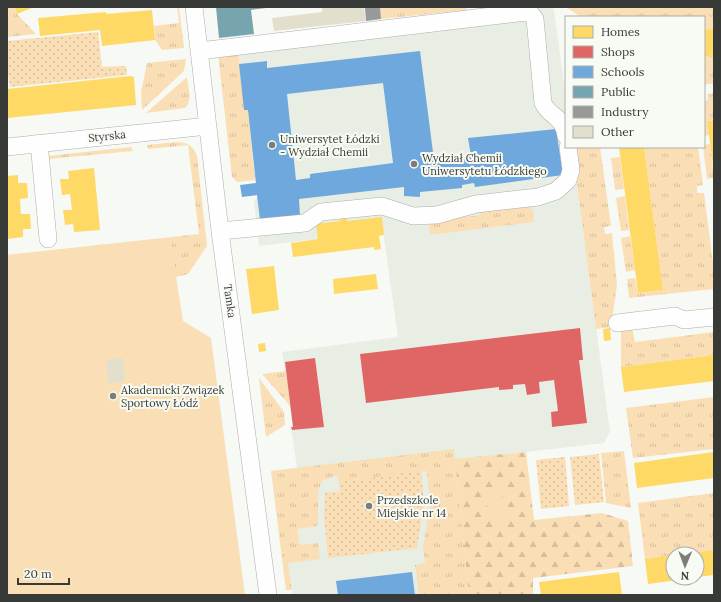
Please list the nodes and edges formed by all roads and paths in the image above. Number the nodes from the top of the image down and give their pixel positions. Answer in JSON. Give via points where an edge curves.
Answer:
{"nodes":[{"id":1,"x":194,"y":7,"type":"edge"},
{"id":2,"x":199,"y":51,"type":"junction"},
{"id":3,"x":208,"y":126,"type":"junction"},
{"id":4,"x":565,"y":130,"type":"edge"},
{"id":5,"x":39,"y":143,"type":"junction"},
{"id":6,"x":7,"y":147,"type":"edge"},
{"id":7,"x":568,"y":148,"type":"edge"},
{"id":8,"x":220,"y":231,"type":"junction"},
{"id":9,"x":48,"y":239,"type":"dead end"},
{"id":10,"x":714,"y":317,"type":"edge"},
{"id":11,"x":618,"y":323,"type":"dead end"},
{"id":12,"x":268,"y":595,"type":"edge"}],
"edges":[{"from":1,"to":2,"type":"street","name":"Tamka"},
{"from":2,"to":3,"type":"street","name":"Tamka"},
{"from":2,"to":4,"type":"street","via":[[526,12],[535,19],[543,103],[564,124]]},
{"from":3,"to":5,"type":"street","name":"Styrska"},
{"from":3,"to":8,"type":"street","name":"Tamka"},
{"from":5,"to":6,"type":"street","name":"Styrska"},
{"from":5,"to":9,"type":"street"},
{"from":7,"to":8,"type":"street","via":[[571,170],[568,180],[556,191],[538,196],[476,204],[437,215],[413,216],[382,206],[321,212],[305,223]]},
{"from":8,"to":12,"type":"street","name":"Tamka"},
{"from":10,"to":11,"type":"street","via":[[684,320],[675,316]]}]}
